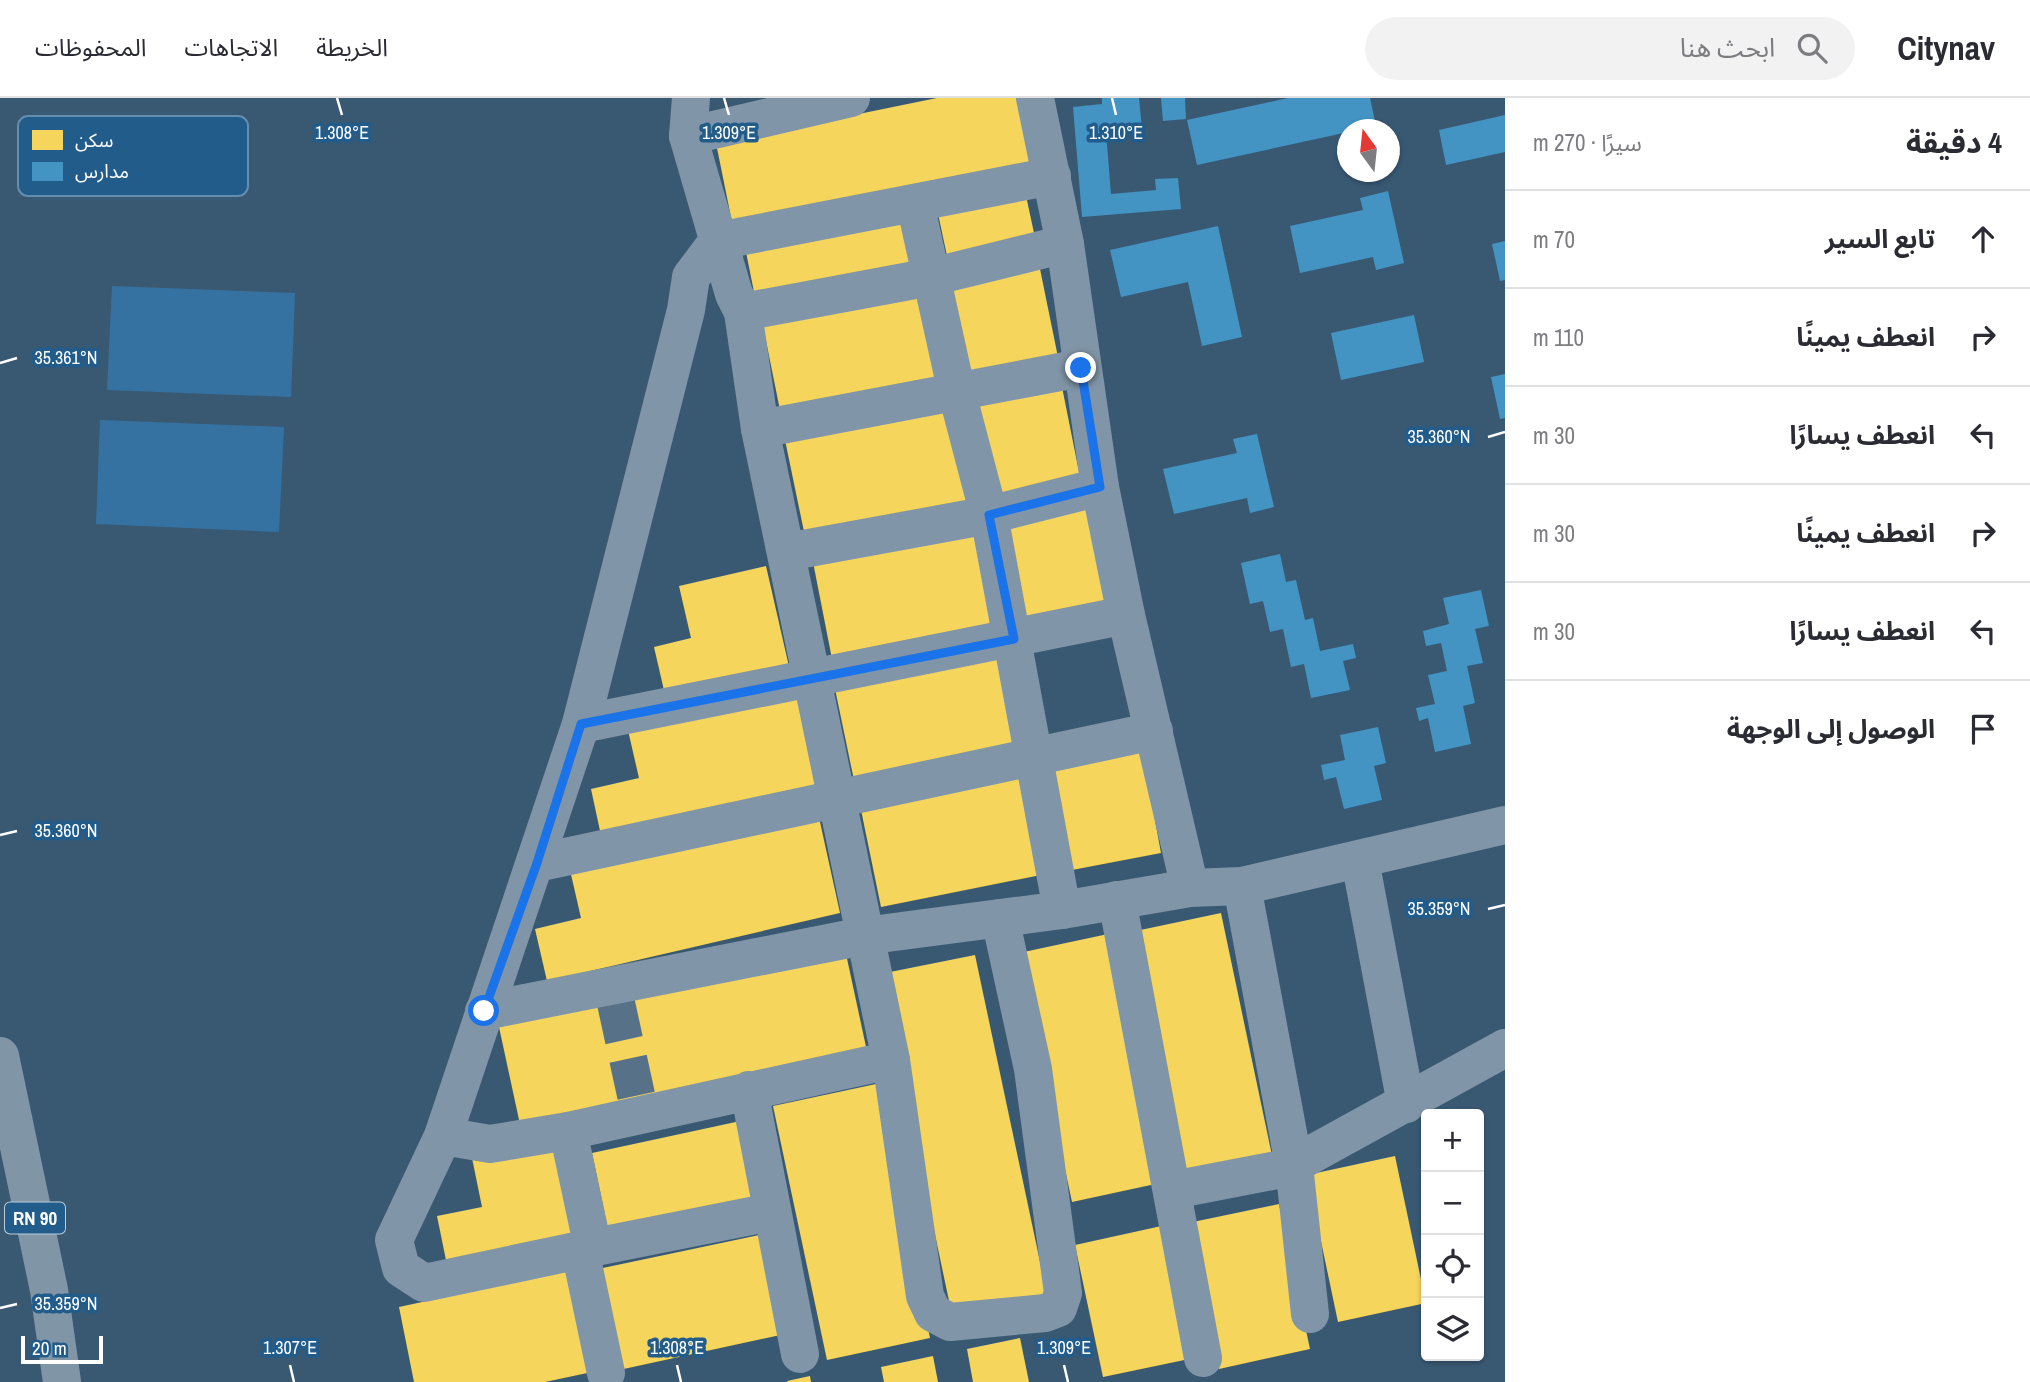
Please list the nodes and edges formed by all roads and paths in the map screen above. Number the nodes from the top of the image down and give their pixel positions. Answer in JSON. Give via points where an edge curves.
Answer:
{"nodes":[{"id":1,"x":691,"y":98,"type":"edge"},
{"id":2,"x":851,"y":98,"type":"edge"},
{"id":3,"x":1035,"y":98,"type":"edge"},
{"id":4,"x":688,"y":136,"type":"junction"},
{"id":5,"x":1052,"y":176,"type":"junction"},
{"id":6,"x":915,"y":203,"type":"junction"},
{"id":7,"x":718,"y":241,"type":"junction"},
{"id":8,"x":1065,"y":244,"type":"junction"},
{"id":9,"x":931,"y":276,"type":"junction"},
{"id":10,"x":743,"y":312,"type":"junction"},
{"id":11,"x":1081,"y":368,"type":"junction"},
{"id":12,"x":957,"y":393,"type":"junction"},
{"id":13,"x":760,"y":429,"type":"junction"},
{"id":14,"x":1100,"y":487,"type":"junction"},
{"id":15,"x":989,"y":515,"type":"junction"},
{"id":16,"x":787,"y":552,"type":"junction"},
{"id":17,"x":1126,"y":615,"type":"junction"},
{"id":18,"x":1014,"y":639,"type":"junction"},
{"id":19,"x":812,"y":678,"type":"junction"},
{"id":20,"x":581,"y":724,"type":"junction"},
{"id":21,"x":1154,"y":731,"type":"junction"},
{"id":22,"x":1033,"y":756,"type":"junction"},
{"id":23,"x":835,"y":797,"type":"junction"},
{"id":24,"x":1505,"y":825,"type":"edge"},
{"id":25,"x":1360,"y":860,"type":"junction"},
{"id":26,"x":537,"y":863,"type":"junction"},
{"id":27,"x":1242,"y":886,"type":"junction"},
{"id":28,"x":1190,"y":888,"type":"junction"},
{"id":29,"x":1117,"y":900,"type":"junction"},
{"id":30,"x":1062,"y":910,"type":"junction"},
{"id":31,"x":1000,"y":918,"type":"junction"},
{"id":32,"x":864,"y":936,"type":"junction"},
{"id":33,"x":484,"y":1011,"type":"junction"},
{"id":34,"x":1505,"y":1048,"type":"edge"},
{"id":35,"x":0,"y":1056,"type":"edge"},
{"id":36,"x":891,"y":1060,"type":"junction"},
{"id":37,"x":749,"y":1090,"type":"junction"},
{"id":38,"x":1406,"y":1104,"type":"junction"},
{"id":39,"x":568,"y":1131,"type":"junction"},
{"id":40,"x":443,"y":1136,"type":"junction"},
{"id":41,"x":1294,"y":1165,"type":"junction"},
{"id":42,"x":1173,"y":1189,"type":"junction"},
{"id":43,"x":771,"y":1212,"type":"junction"},
{"id":44,"x":587,"y":1249,"type":"junction"},
{"id":45,"x":1310,"y":1314,"type":"dead end"},
{"id":46,"x":800,"y":1354,"type":"dead end"},
{"id":47,"x":1203,"y":1358,"type":"dead end"},
{"id":48,"x":606,"y":1373,"type":"dead end"},
{"id":49,"x":62,"y":1382,"type":"edge"}],
"edges":[{"from":1,"to":4,"type":"street"},
{"from":2,"to":4,"type":"street"},
{"from":3,"to":5,"type":"street"},
{"from":4,"to":7,"type":"street"},
{"from":5,"to":6,"type":"street"},
{"from":5,"to":8,"type":"street"},
{"from":6,"to":7,"type":"street"},
{"from":6,"to":9,"type":"street"},
{"from":7,"to":10,"type":"street"},
{"from":7,"to":20,"type":"street","via":[[691,277]]},
{"from":8,"to":9,"type":"street"},
{"from":8,"to":11,"type":"street"},
{"from":9,"to":10,"type":"street"},
{"from":9,"to":12,"type":"street"},
{"from":10,"to":13,"type":"street"},
{"from":11,"to":12,"type":"street"},
{"from":11,"to":14,"type":"street"},
{"from":12,"to":13,"type":"street"},
{"from":12,"to":15,"type":"street"},
{"from":13,"to":16,"type":"street"},
{"from":14,"to":15,"type":"street"},
{"from":14,"to":17,"type":"street"},
{"from":15,"to":16,"type":"street"},
{"from":15,"to":18,"type":"street"},
{"from":16,"to":19,"type":"street"},
{"from":17,"to":18,"type":"street"},
{"from":17,"to":21,"type":"street"},
{"from":18,"to":19,"type":"street"},
{"from":18,"to":22,"type":"street"},
{"from":19,"to":20,"type":"street"},
{"from":19,"to":23,"type":"street"},
{"from":20,"to":26,"type":"street"},
{"from":21,"to":22,"type":"street"},
{"from":21,"to":28,"type":"street"},
{"from":22,"to":23,"type":"street"},
{"from":22,"to":30,"type":"street"},
{"from":23,"to":26,"type":"street"},
{"from":23,"to":32,"type":"street"},
{"from":24,"to":25,"type":"street"},
{"from":25,"to":27,"type":"street"},
{"from":25,"to":38,"type":"street"},
{"from":26,"to":33,"type":"street"},
{"from":27,"to":28,"type":"street"},
{"from":27,"to":41,"type":"street"},
{"from":28,"to":29,"type":"street"},
{"from":29,"to":30,"type":"street"},
{"from":29,"to":42,"type":"street"},
{"from":30,"to":31,"type":"street"},
{"from":31,"to":32,"type":"street"},
{"from":31,"to":36,"type":"street","via":[[1033,1069],[1063,1293],[1058,1308],[950,1322],[933,1313],[925,1296]]},
{"from":32,"to":33,"type":"street","via":[[614,994]]},
{"from":32,"to":36,"type":"street"},
{"from":33,"to":40,"type":"street"},
{"from":34,"to":38,"type":"street"},
{"from":35,"to":49,"type":"highway","number":"RN 90","via":[[49,1290]]},
{"from":36,"to":37,"type":"street"},
{"from":37,"to":39,"type":"street","via":[[639,1110]]},
{"from":37,"to":43,"type":"street"},
{"from":38,"to":41,"type":"street"},
{"from":39,"to":40,"type":"street","via":[[490,1144]]},
{"from":39,"to":44,"type":"street"},
{"from":40,"to":44,"type":"street","via":[[394,1240],[401,1268],[424,1283]]},
{"from":41,"to":42,"type":"street"},
{"from":41,"to":45,"type":"street"},
{"from":42,"to":47,"type":"street"},
{"from":43,"to":44,"type":"street"},
{"from":43,"to":46,"type":"street"},
{"from":44,"to":48,"type":"street"}]}
